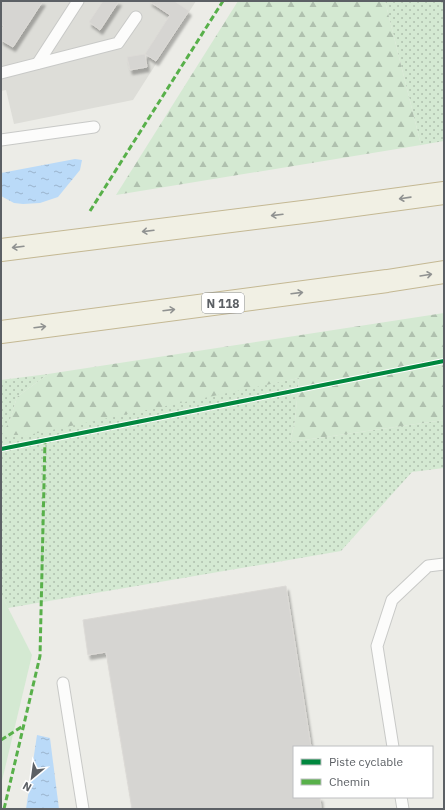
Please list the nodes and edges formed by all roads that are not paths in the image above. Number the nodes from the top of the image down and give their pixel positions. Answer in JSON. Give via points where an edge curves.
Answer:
{"nodes":[{"id":1,"x":78,"y":1,"type":"edge"},
{"id":2,"x":136,"y":17,"type":"dead end"},
{"id":3,"x":38,"y":63,"type":"junction"},
{"id":4,"x":1,"y":73,"type":"edge"},
{"id":5,"x":94,"y":127,"type":"dead end"},
{"id":6,"x":1,"y":140,"type":"edge"},
{"id":7,"x":444,"y":193,"type":"edge"},
{"id":8,"x":1,"y":250,"type":"edge"},
{"id":9,"x":444,"y":272,"type":"edge"},
{"id":10,"x":1,"y":332,"type":"edge"},
{"id":11,"x":444,"y":564,"type":"edge"},
{"id":12,"x":63,"y":683,"type":"dead end"},
{"id":13,"x":393,"y":746,"type":"edge"},
{"id":14,"x":401,"y":798,"type":"edge"},
{"id":15,"x":83,"y":809,"type":"edge"},
{"id":16,"x":403,"y":809,"type":"edge"}],
"edges":[{"from":1,"to":3,"type":"lane"},
{"from":2,"to":3,"type":"lane","via":[[118,43]]},
{"from":3,"to":4,"type":"lane"},
{"from":5,"to":6,"type":"lane"},
{"from":7,"to":8,"type":"highway","one_way":true},
{"from":10,"to":9,"type":"highway","number":"N 118","one_way":true},
{"from":11,"to":13,"type":"lane","via":[[428,566],[392,600],[377,646]]},
{"from":12,"to":15,"type":"lane"},
{"from":14,"to":16,"type":"lane"}]}
